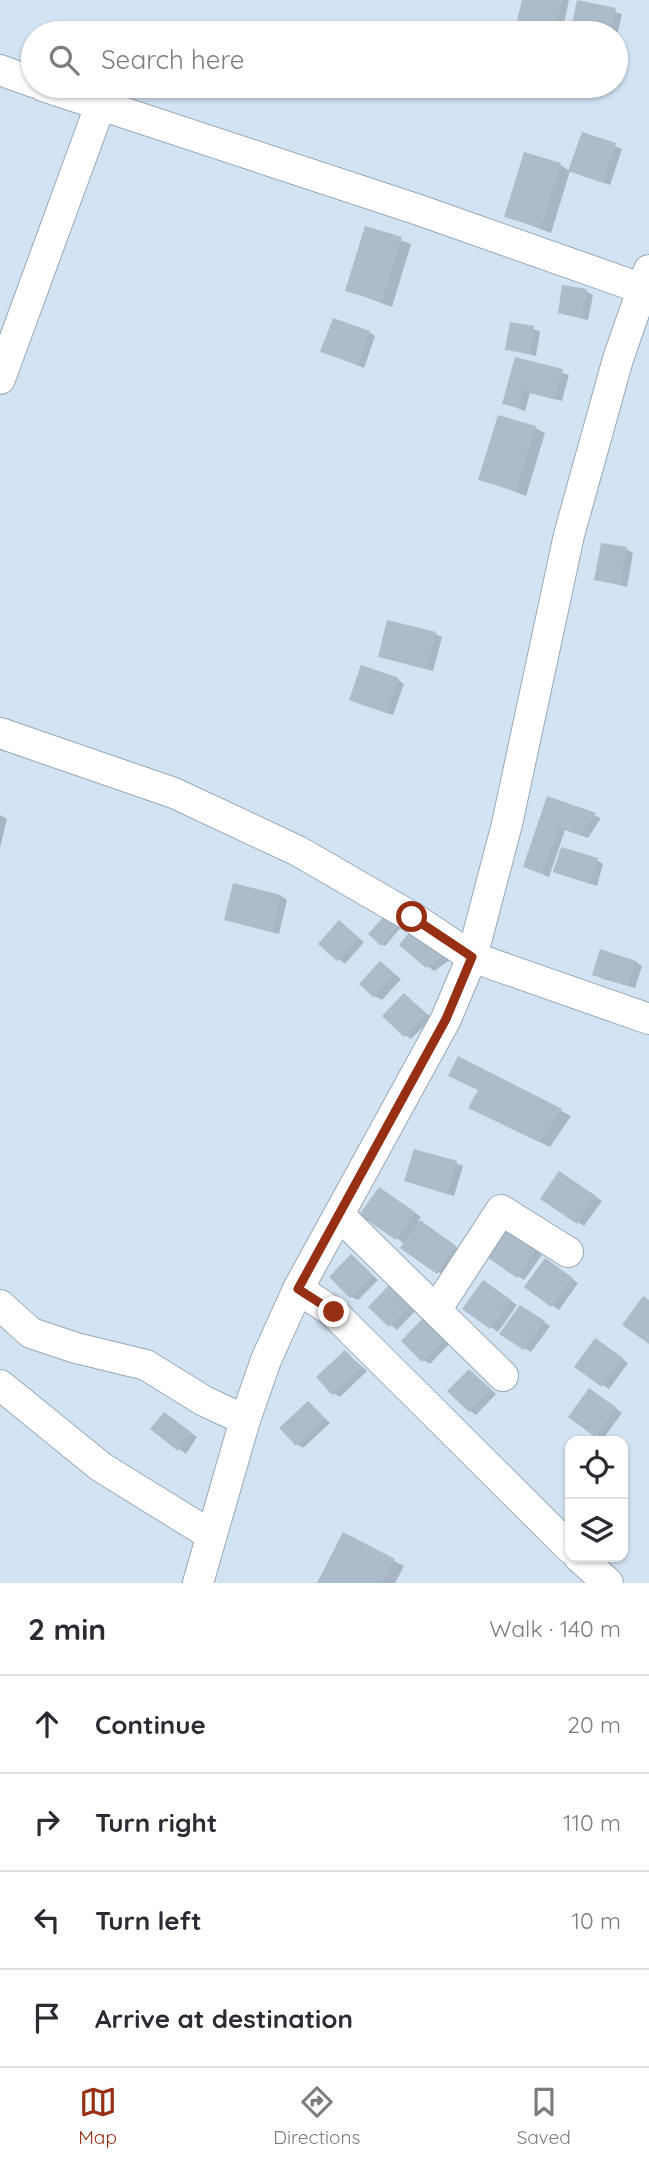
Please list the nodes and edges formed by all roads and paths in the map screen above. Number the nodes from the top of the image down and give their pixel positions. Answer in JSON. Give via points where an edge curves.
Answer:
{"nodes":[{"id":1,"x":0,"y":71,"type":"edge"},
{"id":2,"x":21,"y":78,"type":"edge"},
{"id":3,"x":77,"y":98,"type":"edge"},
{"id":4,"x":100,"y":106,"type":"junction"},
{"id":5,"x":646,"y":279,"type":"edge"},
{"id":6,"x":0,"y":379,"type":"edge"},
{"id":7,"x":0,"y":733,"type":"edge"},
{"id":8,"x":472,"y":957,"type":"junction"},
{"id":9,"x":649,"y":1019,"type":"edge"},
{"id":10,"x":340,"y":1216,"type":"junction"},
{"id":11,"x":568,"y":1252,"type":"dead end"},
{"id":12,"x":298,"y":1289,"type":"junction"},
{"id":13,"x":0,"y":1305,"type":"edge"},
{"id":14,"x":436,"y":1310,"type":"junction"},
{"id":15,"x":503,"y":1376,"type":"dead end"},
{"id":16,"x":0,"y":1385,"type":"edge"},
{"id":17,"x":245,"y":1420,"type":"junction"},
{"id":18,"x":211,"y":1535,"type":"junction"},
{"id":19,"x":565,"y":1543,"type":"edge"},
{"id":20,"x":585,"y":1562,"type":"edge"},
{"id":21,"x":198,"y":1583,"type":"edge"},
{"id":22,"x":608,"y":1583,"type":"edge"}],
"edges":[{"from":1,"to":2,"type":"street"},
{"from":3,"to":4,"type":"street"},
{"from":4,"to":5,"type":"street"},
{"from":4,"to":6,"type":"street"},
{"from":5,"to":8,"type":"street","via":[[618,359],[569,535],[507,824]]},
{"from":7,"to":8,"type":"street","via":[[174,793],[298,851]]},
{"from":8,"to":9,"type":"street"},
{"from":8,"to":10,"type":"street","via":[[446,1019]]},
{"from":10,"to":12,"type":"street"},
{"from":10,"to":14,"type":"street"},
{"from":11,"to":14,"type":"street","via":[[501,1210]]},
{"from":12,"to":17,"type":"street"},
{"from":12,"to":19,"type":"street","via":[[334,1312]]},
{"from":13,"to":17,"type":"street","via":[[31,1333],[146,1365]]},
{"from":14,"to":15,"type":"street"},
{"from":16,"to":18,"type":"street","via":[[101,1466]]},
{"from":17,"to":18,"type":"street"},
{"from":18,"to":21,"type":"street"},
{"from":20,"to":22,"type":"street"}]}
